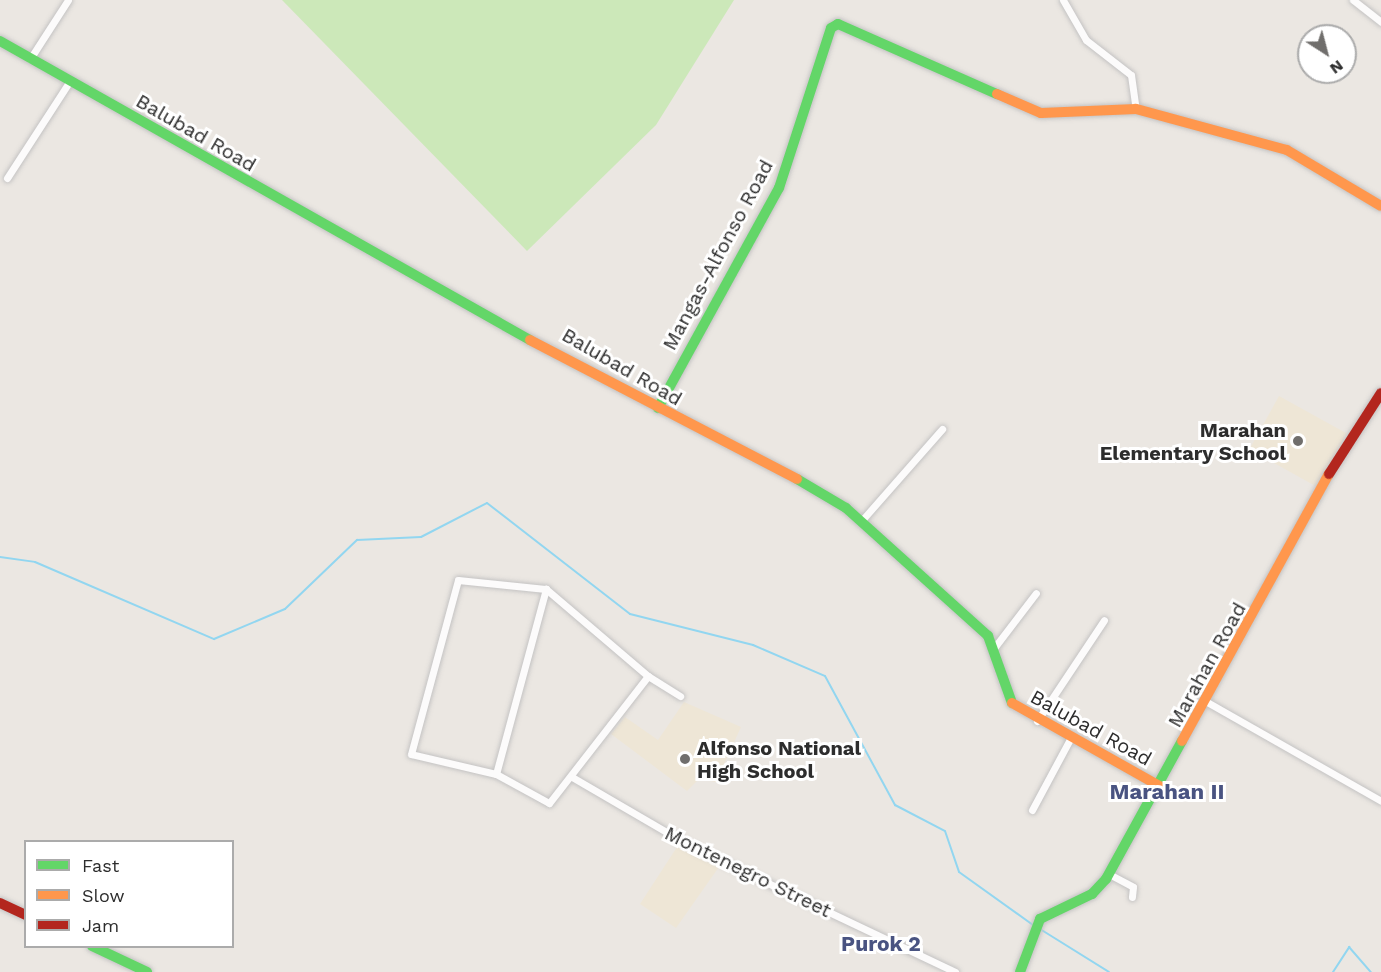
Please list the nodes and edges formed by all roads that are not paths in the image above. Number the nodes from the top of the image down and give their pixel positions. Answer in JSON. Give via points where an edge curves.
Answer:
{"nodes":[{"id":1,"x":68,"y":0,"type":"edge"},
{"id":2,"x":1064,"y":0,"type":"edge"},
{"id":3,"x":1353,"y":0,"type":"edge"},
{"id":4,"x":1381,"y":22,"type":"edge"},
{"id":5,"x":0,"y":41,"type":"edge"},
{"id":6,"x":30,"y":59,"type":"junction"},
{"id":7,"x":69,"y":82,"type":"junction"},
{"id":8,"x":1136,"y":108,"type":"junction"},
{"id":9,"x":7,"y":178,"type":"dead end"},
{"id":10,"x":1381,"y":206,"type":"edge"},
{"id":11,"x":1381,"y":393,"type":"edge"},
{"id":12,"x":658,"y":408,"type":"junction"},
{"id":13,"x":942,"y":429,"type":"dead end"},
{"id":14,"x":863,"y":519,"type":"junction"},
{"id":15,"x":546,"y":589,"type":"junction"},
{"id":16,"x":1036,"y":593,"type":"dead end"},
{"id":17,"x":1104,"y":620,"type":"dead end"},
{"id":18,"x":994,"y":648,"type":"junction"},
{"id":19,"x":648,"y":676,"type":"junction"},
{"id":20,"x":680,"y":696,"type":"dead end"},
{"id":21,"x":1207,"y":702,"type":"junction"},
{"id":22,"x":1037,"y":721,"type":"junction"},
{"id":23,"x":1070,"y":738,"type":"junction"},
{"id":24,"x":496,"y":774,"type":"junction"},
{"id":25,"x":572,"y":777,"type":"junction"},
{"id":26,"x":1161,"y":787,"type":"junction"},
{"id":27,"x":1381,"y":801,"type":"edge"},
{"id":28,"x":1032,"y":810,"type":"dead end"},
{"id":29,"x":1109,"y":874,"type":"junction"},
{"id":30,"x":1132,"y":897,"type":"dead end"},
{"id":31,"x":0,"y":903,"type":"edge"},
{"id":32,"x":24,"y":914,"type":"edge"},
{"id":33,"x":96,"y":948,"type":"edge"},
{"id":34,"x":147,"y":972,"type":"edge"},
{"id":35,"x":955,"y":972,"type":"edge"},
{"id":36,"x":1020,"y":972,"type":"edge"}],
"edges":[{"from":1,"to":6,"type":"street"},
{"from":2,"to":8,"type":"street","via":[[1086,40],[1131,75]]},
{"from":3,"to":4,"type":"street"},
{"from":5,"to":6,"type":"street","name":"Balubad Road"},
{"from":6,"to":7,"type":"street","name":"Balubad Road"},
{"from":7,"to":9,"type":"street"},
{"from":7,"to":12,"type":"street","name":"Balubad Road","via":[[427,285]]},
{"from":8,"to":10,"type":"street","name":"Mangas-Alfonso Road","via":[[1287,150]]},
{"from":8,"to":12,"type":"street","name":"Mangas-Alfonso Road","via":[[1041,113],[905,51],[838,24],[831,28],[778,188]]},
{"from":11,"to":21,"type":"street","name":"Marahan Road","via":[[1340,454]]},
{"from":12,"to":14,"type":"street","name":"Balubad Road","via":[[752,453]]},
{"from":13,"to":14,"type":"street"},
{"from":14,"to":18,"type":"street","name":"Balubad Road","via":[[978,624]]},
{"from":15,"to":19,"type":"street"},
{"from":15,"to":24,"type":"street"},
{"from":15,"to":24,"type":"street","via":[[458,580],[411,754]]},
{"from":16,"to":18,"type":"street"},
{"from":17,"to":22,"type":"street"},
{"from":18,"to":22,"type":"street","name":"Balubad Road","via":[[1008,700]]},
{"from":19,"to":20,"type":"street"},
{"from":19,"to":25,"type":"street"},
{"from":21,"to":26,"type":"street","name":"Marahan Road"},
{"from":21,"to":27,"type":"street"},
{"from":22,"to":23,"type":"street","name":"Balubad Road"},
{"from":23,"to":26,"type":"street","name":"Balubad Road"},
{"from":23,"to":28,"type":"street"},
{"from":24,"to":25,"type":"street","via":[[544,803]]},
{"from":25,"to":35,"type":"street","name":"Montenegro Street","via":[[607,802]]},
{"from":26,"to":29,"type":"street","name":"Marahan Road"},
{"from":29,"to":30,"type":"street","via":[[1134,888]]},
{"from":29,"to":36,"type":"street","name":"Marahan Road","via":[[1092,894],[1044,915],[1036,925]]},
{"from":31,"to":32,"type":"street"},
{"from":33,"to":34,"type":"street"}]}
